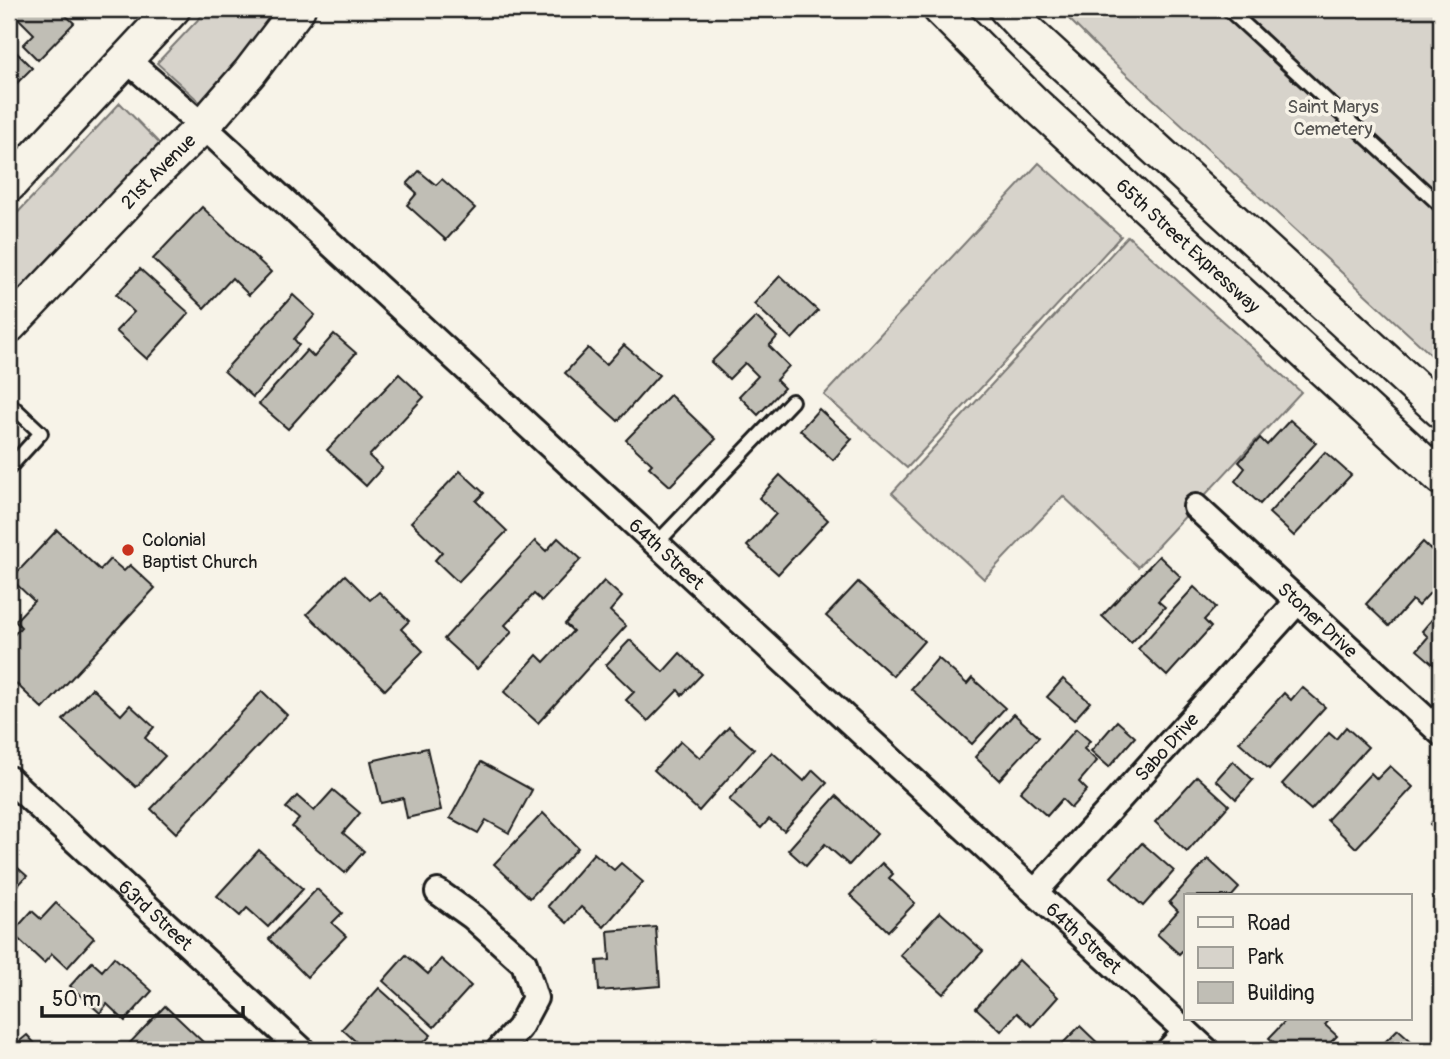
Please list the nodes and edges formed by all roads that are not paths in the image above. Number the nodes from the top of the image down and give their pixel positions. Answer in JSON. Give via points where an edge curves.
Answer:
{"nodes":[{"id":1,"x":173,"y":9,"type":"edge"},
{"id":2,"x":298,"y":9,"type":"edge"},
{"id":3,"x":940,"y":9,"type":"edge"},
{"id":4,"x":1006,"y":9,"type":"edge"},
{"id":5,"x":1228,"y":9,"type":"edge"},
{"id":6,"x":127,"y":59,"type":"junction"},
{"id":7,"x":203,"y":126,"type":"junction"},
{"id":8,"x":9,"y":185,"type":"edge"},
{"id":9,"x":1441,"y":206,"type":"edge"},
{"id":10,"x":9,"y":326,"type":"edge"},
{"id":11,"x":792,"y":401,"type":"dead end"},
{"id":12,"x":9,"y":403,"type":"edge"},
{"id":13,"x":1441,"y":411,"type":"edge"},
{"id":14,"x":9,"y":468,"type":"edge"},
{"id":15,"x":1441,"y":478,"type":"edge"},
{"id":16,"x":1196,"y":507,"type":"dead end"},
{"id":17,"x":656,"y":544,"type":"junction"},
{"id":18,"x":1298,"y":601,"type":"junction"},
{"id":19,"x":1441,"y":733,"type":"edge"},
{"id":20,"x":9,"y":779,"type":"edge"},
{"id":21,"x":438,"y":892,"type":"dead end"},
{"id":22,"x":1035,"y":892,"type":"junction"},
{"id":23,"x":1186,"y":1032,"type":"junction"},
{"id":24,"x":302,"y":1050,"type":"edge"},
{"id":25,"x":499,"y":1050,"type":"edge"},
{"id":26,"x":1169,"y":1050,"type":"edge"},
{"id":27,"x":1206,"y":1050,"type":"edge"}],
"edges":[{"from":1,"to":6,"type":"main road"},
{"from":2,"to":7,"type":"main road","name":"21st Avenue"},
{"from":3,"to":15,"type":"main road","name":"65th Street Expressway","via":[[1035,104]]},
{"from":4,"to":13,"type":"main road"},
{"from":5,"to":9,"type":"lane"},
{"from":6,"to":7,"type":"street","name":"64th Street"},
{"from":6,"to":8,"type":"main road"},
{"from":7,"to":10,"type":"main road","name":"21st Avenue"},
{"from":7,"to":17,"type":"street","name":"64th Street"},
{"from":11,"to":17,"type":"lane"},
{"from":12,"to":14,"type":"lane","via":[[41,433]]},
{"from":16,"to":18,"type":"street","name":"Stoner Drive"},
{"from":17,"to":22,"type":"street","name":"64th Street"},
{"from":18,"to":19,"type":"street","name":"Stoner Drive"},
{"from":18,"to":22,"type":"street","name":"Sabo Drive"},
{"from":20,"to":24,"type":"street","name":"63rd Street"},
{"from":21,"to":25,"type":"street","via":[[524,963],[535,998],[519,1028]]},
{"from":22,"to":23,"type":"street","name":"64th Street"},
{"from":23,"to":26,"type":"street"},
{"from":23,"to":27,"type":"street","name":"64th Street"}]}
